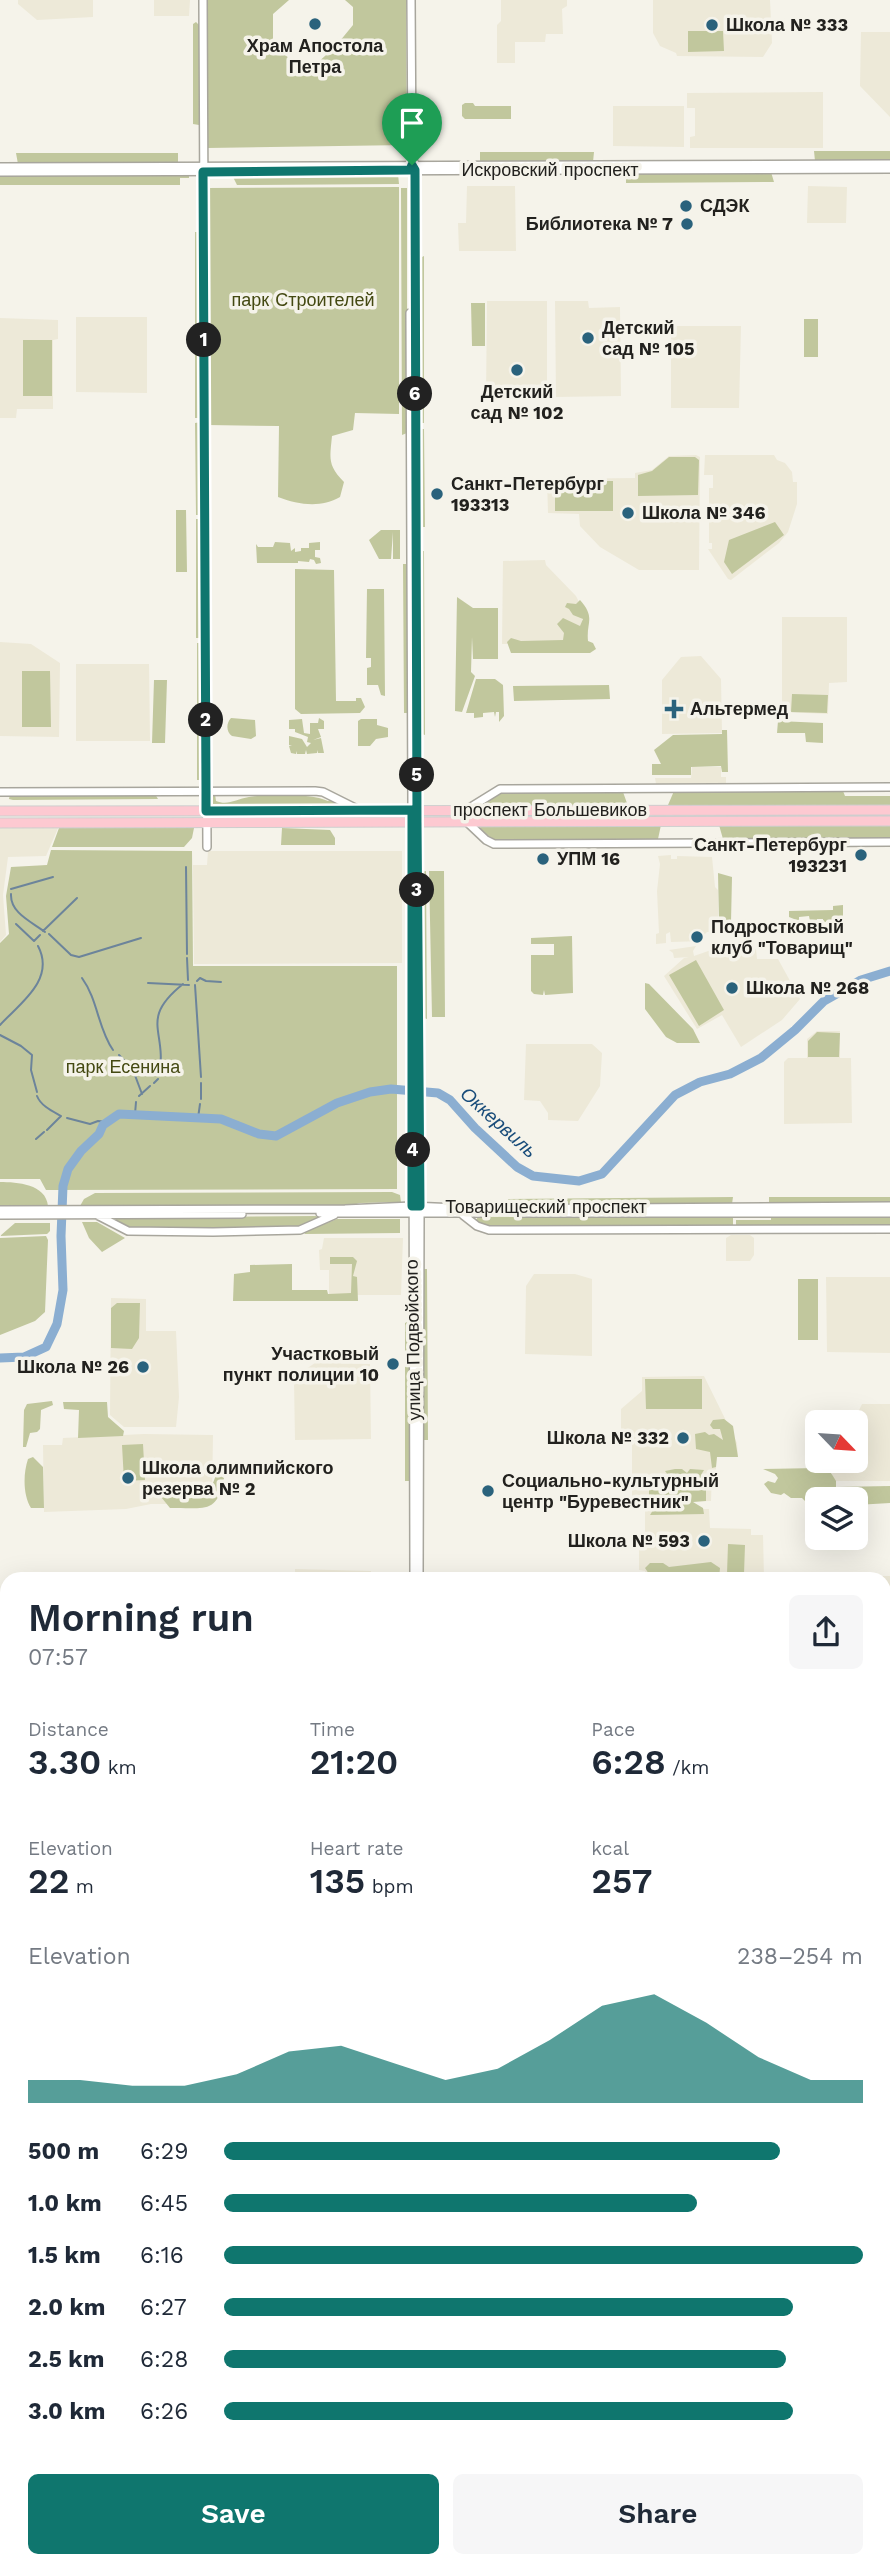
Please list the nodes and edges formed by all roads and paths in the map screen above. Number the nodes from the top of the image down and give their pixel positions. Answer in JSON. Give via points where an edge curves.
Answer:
{"nodes":[{"id":1,"x":202,"y":0,"type":"edge"},
{"id":2,"x":411,"y":0,"type":"edge"},
{"id":3,"x":890,"y":166,"type":"edge"},
{"id":4,"x":0,"y":167,"type":"edge"},
{"id":5,"x":203,"y":169,"type":"junction"},
{"id":6,"x":412,"y":169,"type":"junction"},
{"id":7,"x":0,"y":172,"type":"edge"},
{"id":8,"x":890,"y":787,"type":"edge"},
{"id":9,"x":206,"y":791,"type":"junction"},
{"id":10,"x":0,"y":792,"type":"edge"},
{"id":11,"x":360,"y":810,"type":"junction"},
{"id":12,"x":414,"y":810,"type":"junction"},
{"id":13,"x":466,"y":810,"type":"junction"},
{"id":14,"x":890,"y":810,"type":"edge"},
{"id":15,"x":0,"y":811,"type":"edge"},
{"id":16,"x":206,"y":811,"type":"junction"},
{"id":17,"x":890,"y":821,"type":"edge"},
{"id":18,"x":415,"y":822,"type":"junction"},
{"id":19,"x":467,"y":822,"type":"junction"},
{"id":20,"x":0,"y":823,"type":"edge"},
{"id":21,"x":206,"y":823,"type":"junction"},
{"id":22,"x":890,"y":842,"type":"edge"},
{"id":23,"x":207,"y":847,"type":"dead end"},
{"id":24,"x":890,"y":1206,"type":"edge"},
{"id":25,"x":416,"y":1210,"type":"junction"},
{"id":26,"x":0,"y":1212,"type":"edge"},
{"id":27,"x":76,"y":1212,"type":"junction"},
{"id":28,"x":890,"y":1213,"type":"edge"},
{"id":29,"x":335,"y":1214,"type":"junction"},
{"id":30,"x":97,"y":1215,"type":"junction"},
{"id":31,"x":463,"y":1215,"type":"junction"},
{"id":32,"x":890,"y":1229,"type":"edge"},
{"id":33,"x":414,"y":1572,"type":"edge"},
{"id":34,"x":419,"y":1572,"type":"edge"}],
"edges":[{"from":1,"to":5,"type":"street"},
{"from":2,"to":6,"type":"street"},
{"from":3,"to":6,"type":"street","name":"Искровский проспект"},
{"from":4,"to":5,"type":"street","name":"Искровский проспект"},
{"from":5,"to":6,"type":"street","name":"Искровский проспект"},
{"from":5,"to":7,"type":"street","name":"Искровский проспект"},
{"from":5,"to":9,"type":"street"},
{"from":6,"to":12,"type":"street"},
{"from":8,"to":13,"type":"street","via":[[500,789]]},
{"from":9,"to":10,"type":"street"},
{"from":9,"to":11,"type":"street","via":[[319,791]]},
{"from":9,"to":16,"type":"street"},
{"from":11,"to":12,"type":"main road","name":"проспект Большевиков"},
{"from":11,"to":16,"type":"main road","name":"проспект Большевиков"},
{"from":12,"to":13,"type":"main road","name":"проспект Большевиков"},
{"from":12,"to":18,"type":"street"},
{"from":13,"to":14,"type":"main road","name":"проспект Большевиков"},
{"from":15,"to":16,"type":"main road","name":"проспект Большевиков"},
{"from":16,"to":21,"type":"street"},
{"from":17,"to":19,"type":"main road","name":"проспект Большевиков"},
{"from":18,"to":19,"type":"main road","name":"проспект Большевиков"},
{"from":18,"to":21,"type":"main road","name":"проспект Большевиков"},
{"from":18,"to":25,"type":"street","name":"улица Подвойского"},
{"from":19,"to":22,"type":"street","via":[[494,844]]},
{"from":20,"to":21,"type":"main road","name":"проспект Большевиков"},
{"from":21,"to":23,"type":"street"},
{"from":24,"to":25,"type":"street","name":"Товарищеский проспект"},
{"from":25,"to":27,"type":"street","name":"Товарищеский проспект"},
{"from":25,"to":29,"type":"street","name":"Товарищеский проспект"},
{"from":25,"to":31,"type":"street","name":"Товарищеский проспект"},
{"from":25,"to":33,"type":"street","name":"улица Подвойского"},
{"from":25,"to":34,"type":"street","name":"улица Подвойского"},
{"from":26,"to":27,"type":"street"},
{"from":27,"to":30,"type":"street","name":"Товарищеский проспект"},
{"from":28,"to":31,"type":"street","name":"Товарищеский проспект"},
{"from":29,"to":30,"type":"street","name":"Товарищеский проспект"},
{"from":29,"to":30,"type":"street","via":[[300,1230],[213,1231],[128,1231]]},
{"from":31,"to":32,"type":"street","via":[[489,1230]]}]}
